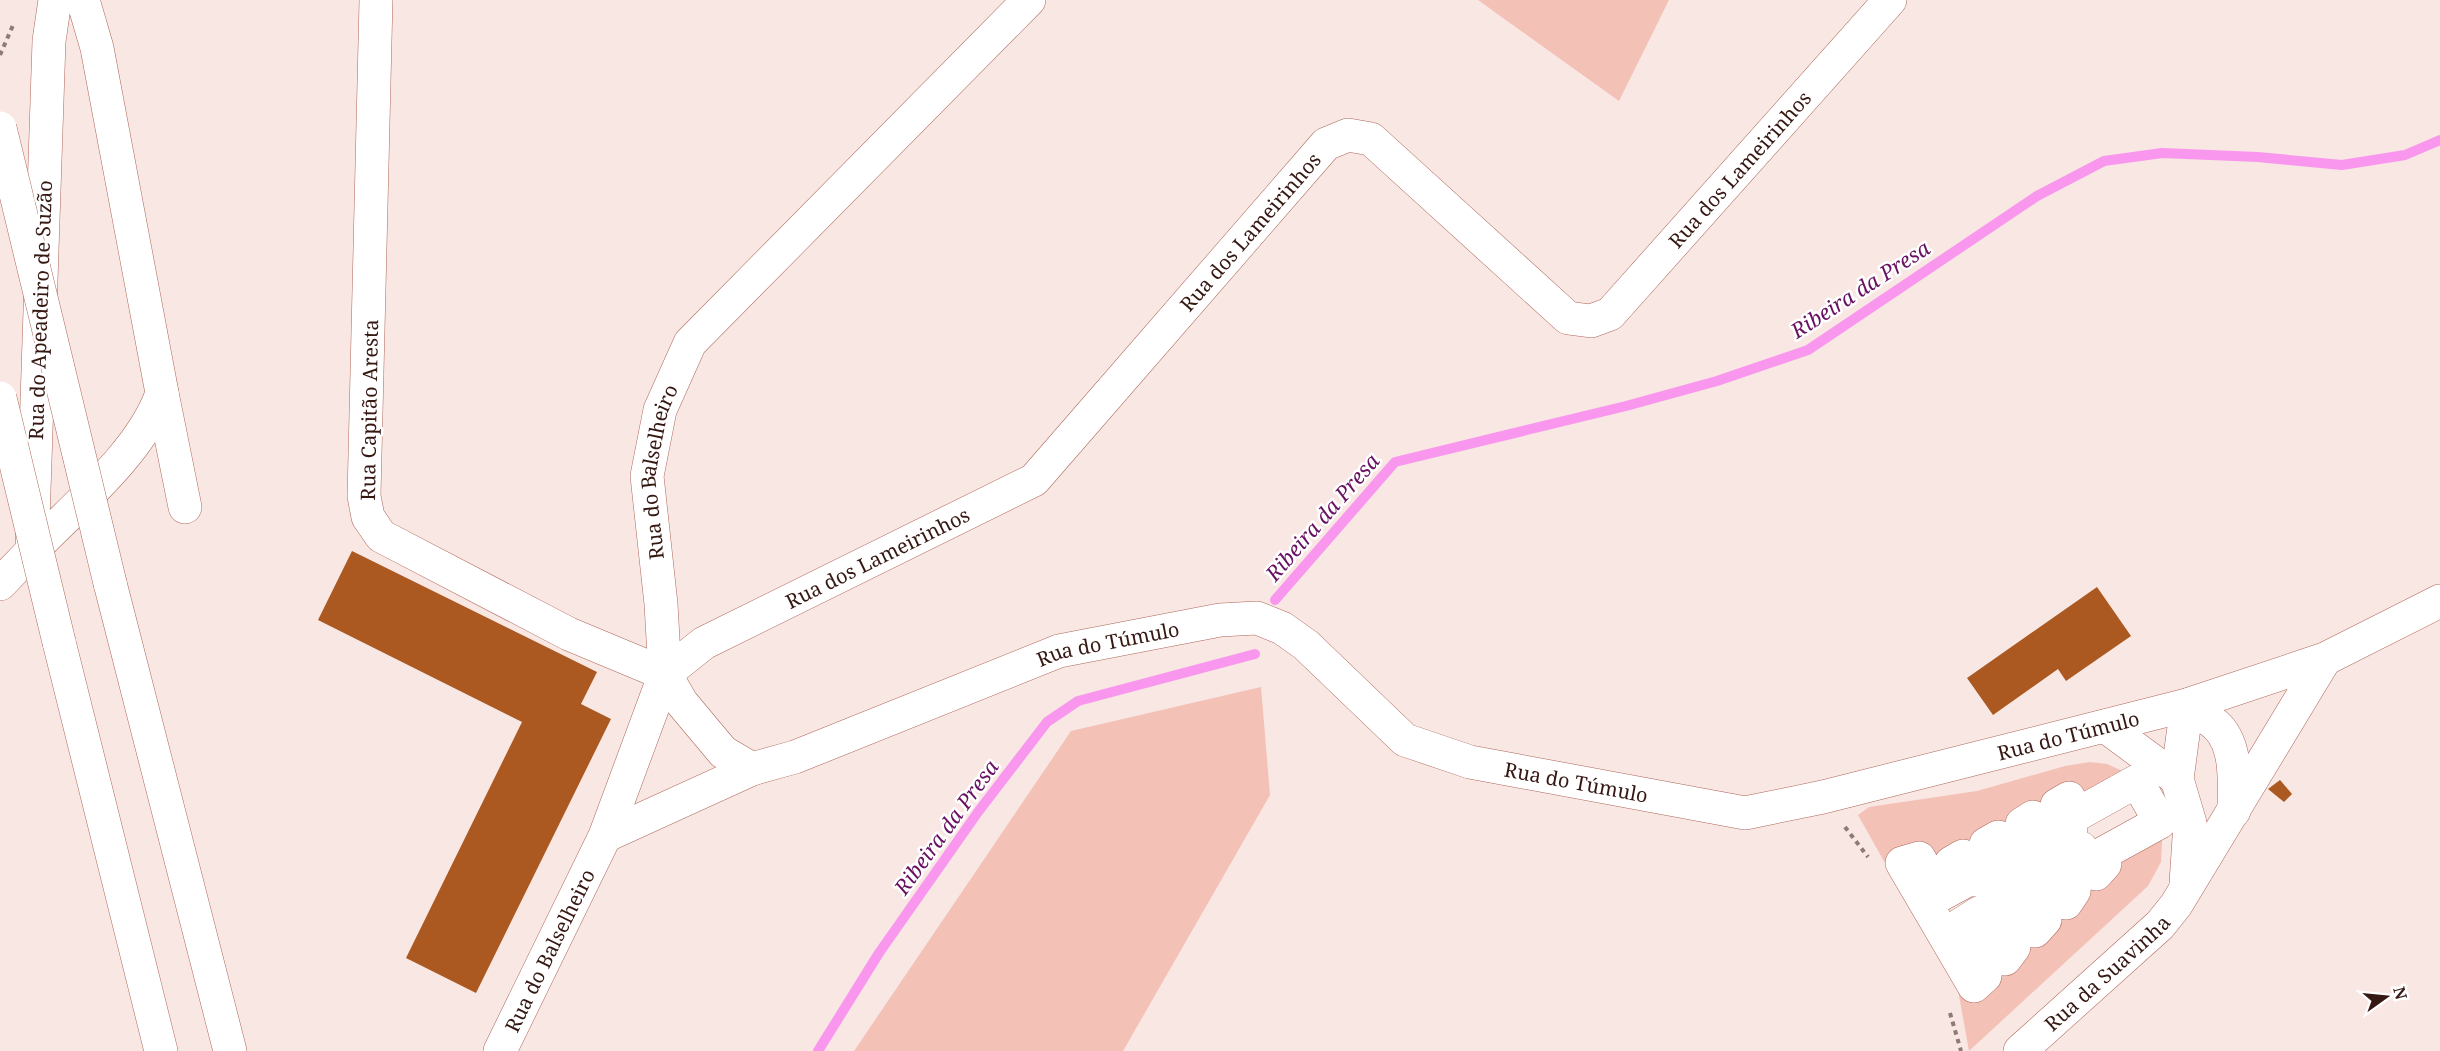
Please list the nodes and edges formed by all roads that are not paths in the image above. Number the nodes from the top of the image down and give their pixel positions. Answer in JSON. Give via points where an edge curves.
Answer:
{"nodes":[{"id":1,"x":56,"y":0,"type":"edge"},
{"id":2,"x":83,"y":0,"type":"edge"},
{"id":3,"x":376,"y":0,"type":"edge"},
{"id":4,"x":1029,"y":0,"type":"edge"},
{"id":5,"x":1890,"y":0,"type":"edge"},
{"id":6,"x":48,"y":69,"type":"junction"},
{"id":7,"x":102,"y":73,"type":"junction"},
{"id":8,"x":0,"y":128,"type":"edge"},
{"id":9,"x":162,"y":393,"type":"junction"},
{"id":10,"x":0,"y":398,"type":"edge"},
{"id":11,"x":185,"y":507,"type":"dead end"},
{"id":12,"x":32,"y":551,"type":"junction"},
{"id":13,"x":0,"y":584,"type":"edge"},
{"id":14,"x":2440,"y":601,"type":"edge"},
{"id":15,"x":2325,"y":659,"type":"junction"},
{"id":16,"x":665,"y":674,"type":"junction"},
{"id":17,"x":2187,"y":705,"type":"junction"},
{"id":18,"x":2105,"y":726,"type":"junction"},
{"id":19,"x":752,"y":768,"type":"junction"},
{"id":20,"x":2177,"y":778,"type":"junction"},
{"id":21,"x":2234,"y":811,"type":"junction"},
{"id":22,"x":2160,"y":822,"type":"joint"},
{"id":23,"x":605,"y":836,"type":"junction"},
{"id":24,"x":2186,"y":888,"type":"junction"},
{"id":25,"x":161,"y":1051,"type":"edge"},
{"id":26,"x":230,"y":1051,"type":"edge"},
{"id":27,"x":500,"y":1051,"type":"edge"},
{"id":28,"x":2020,"y":1051,"type":"edge"}],
"edges":[{"from":1,"to":6,"type":"main road","name":"Rua do Apeadeiro de Suzão"},
{"from":2,"to":7,"type":"main road"},
{"from":3,"to":16,"type":"main road","name":"Rua Capitão Aresta","via":[[364,496],[368,517],[381,536],[569,633]]},
{"from":4,"to":16,"type":"main road","name":"Rua do Balselheiro","via":[[690,343],[660,410],[647,476]]},
{"from":5,"to":16,"type":"main road","name":"Rua dos Lameirinhos","via":[[1610,314],[1591,321],[1568,318],[1371,139],[1348,135],[1326,144],[1034,480],[704,642]]},
{"from":6,"to":7,"type":"main road","via":[[75,66]]},
{"from":6,"to":12,"type":"main road","name":"Rua do Apeadeiro de Suzão"},
{"from":7,"to":9,"type":"main road"},
{"from":8,"to":26,"type":"main road","bridge":true,"via":[[110,583]]},
{"from":9,"to":11,"type":"main road"},
{"from":9,"to":12,"type":"main road","via":[[154,416],[132,448]]},
{"from":10,"to":25,"type":"main road","bridge":true},
{"from":12,"to":13,"type":"main road"},
{"from":14,"to":15,"type":"main road","name":"Rua do Túmulo"},
{"from":15,"to":17,"type":"main road","name":"Rua do Túmulo"},
{"from":15,"to":21,"type":"main road","name":"Rua da Suavinha"},
{"from":16,"to":19,"type":"main road","via":[[682,703],[723,752]]},
{"from":16,"to":23,"type":"main road","name":"Rua do Balselheiro"},
{"from":17,"to":18,"type":"main road","name":"Rua do Túmulo"},
{"from":17,"to":20,"type":"main road","name":"Rua da Suavinha"},
{"from":17,"to":21,"type":"main road","via":[[2224,735],[2235,778]]},
{"from":18,"to":19,"type":"main road","name":"Rua do Túmulo","via":[[1823,798],[1745,813],[1470,762],[1405,740],[1306,645],[1282,628],[1257,618],[1220,620],[1059,651],[795,757]]},
{"from":18,"to":20,"type":"main road"},
{"from":19,"to":23,"type":"main road","name":"Rua do Túmulo"},
{"from":20,"to":24,"type":"main road","name":"Rua da Suavinha","via":[[2190,823]]},
{"from":21,"to":24,"type":"main road","name":"Rua da Suavinha"},
{"from":22,"to":22,"type":"main road","via":[[2100,855],[2105,864],[2096,874],[2081,848],[2057,861],[2074,891],[2066,903],[2047,869],[2024,883],[2045,920],[2035,931],[2012,891],[1990,905],[2014,947],[2005,959],[1978,913],[1957,927],[1985,976],[1974,986],[1902,863],[1919,858],[1940,895],[1962,883],[1952,863],[1963,856],[1975,880],[1999,866],[1986,844],[1998,837],[2012,862],[2035,849],[2022,824],[2033,817],[2048,844],[2071,830],[2057,805],[2069,798],[2078,814],[2137,781]]},
{"from":23,"to":27,"type":"main road","name":"Rua do Balselheiro"},
{"from":24,"to":28,"type":"main road","name":"Rua da Suavinha","via":[[2160,925]]}]}
